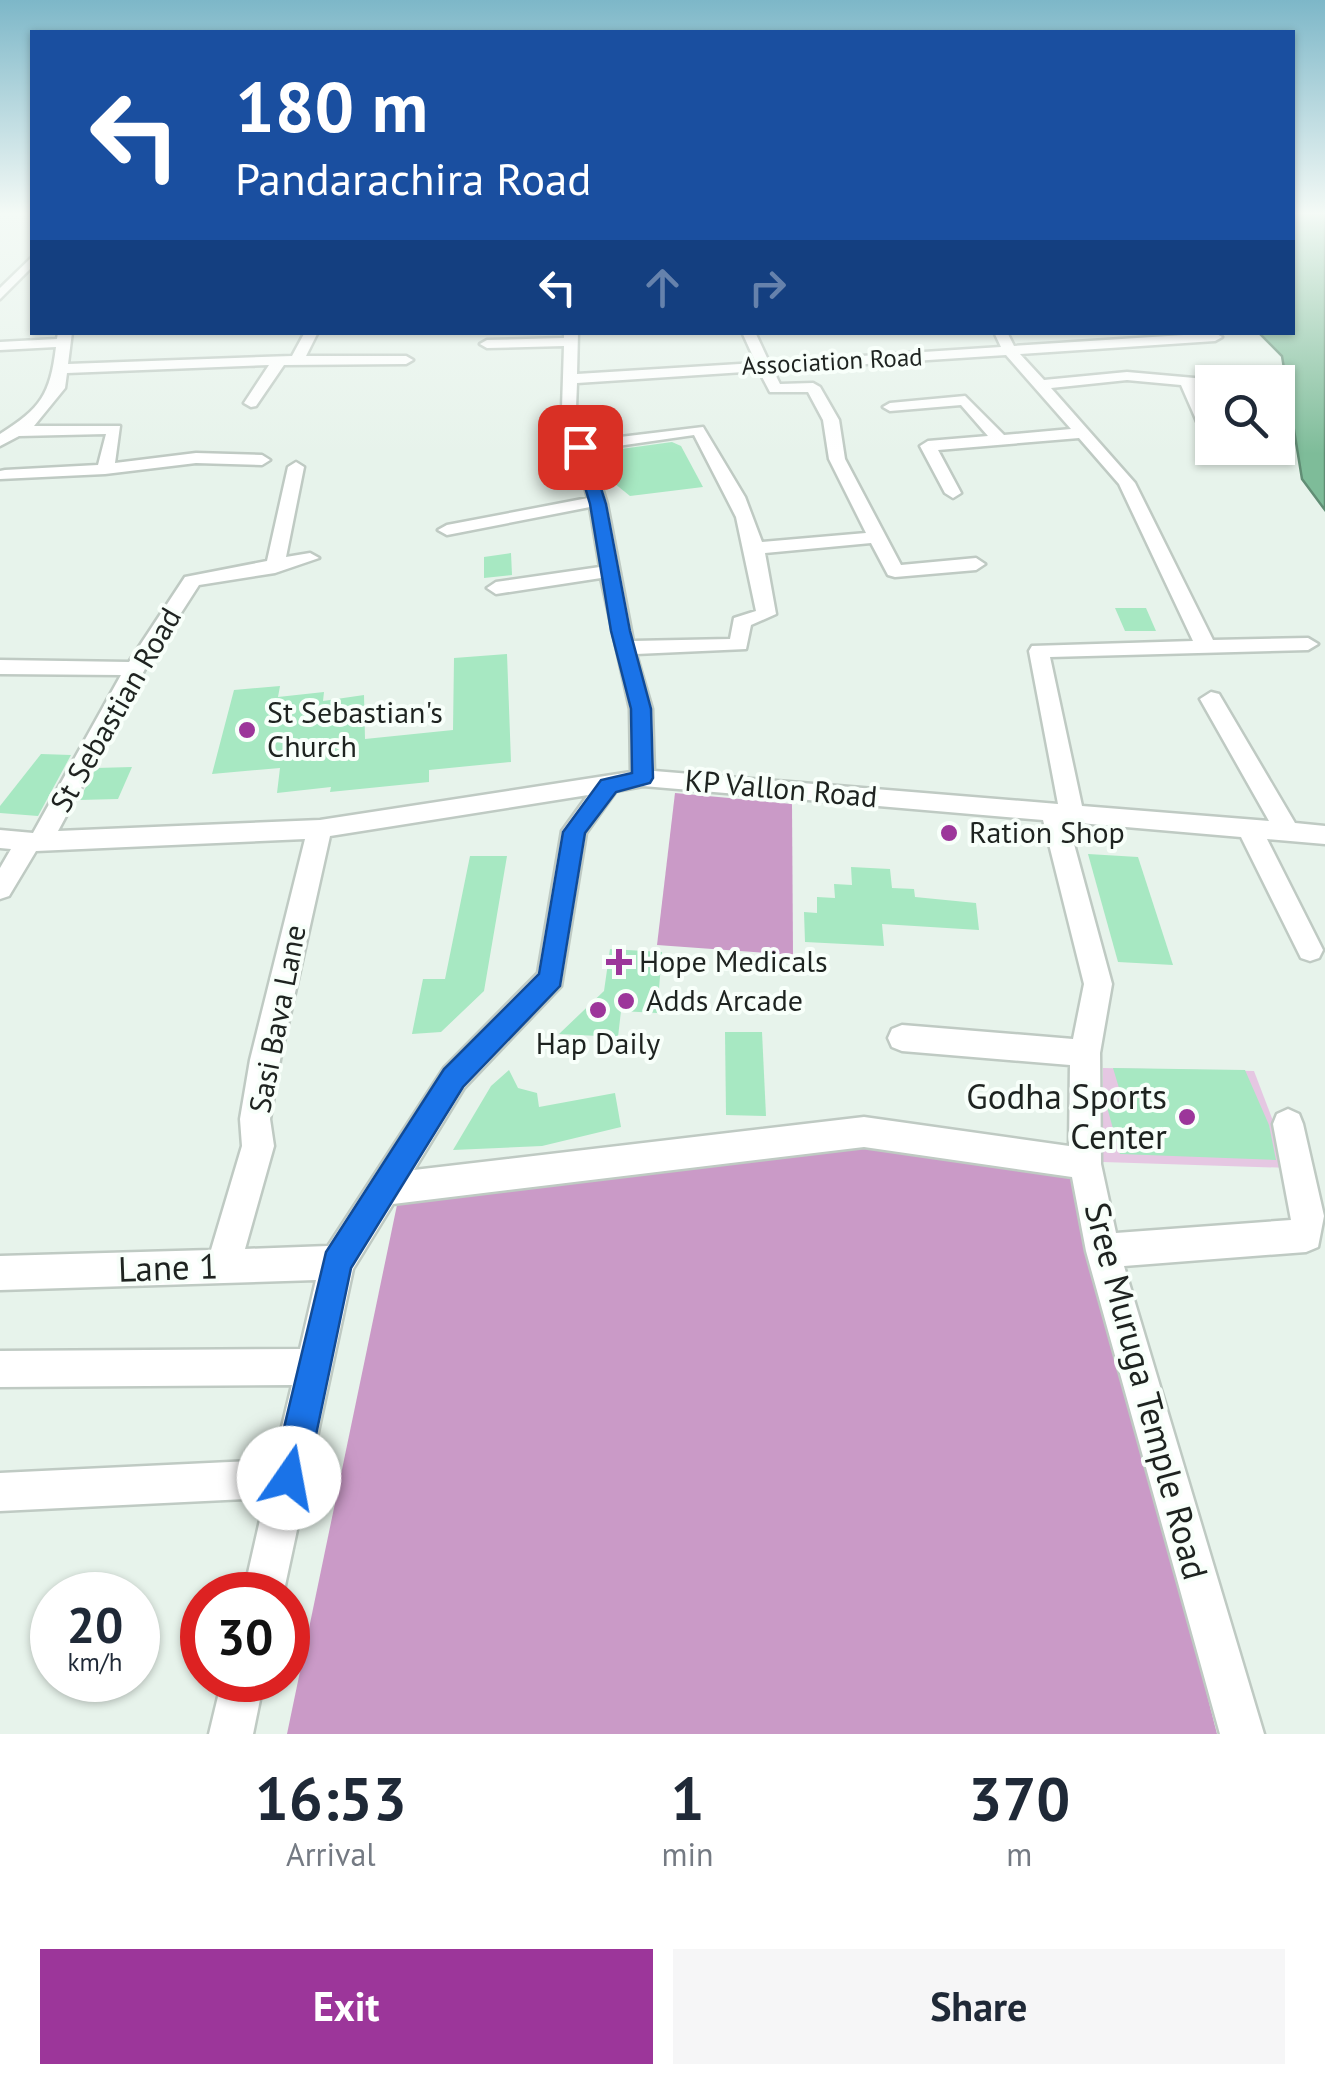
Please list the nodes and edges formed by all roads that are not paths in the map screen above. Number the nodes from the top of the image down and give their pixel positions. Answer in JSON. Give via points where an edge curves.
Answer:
{"nodes":[{"id":1,"x":310,"y":335,"type":"edge"},
{"id":2,"x":749,"y":335,"type":"edge"},
{"id":3,"x":1002,"y":335,"type":"edge"},
{"id":4,"x":571,"y":337,"type":"edge"},
{"id":5,"x":1215,"y":337,"type":"dead end"},
{"id":6,"x":64,"y":338,"type":"edge"},
{"id":7,"x":487,"y":344,"type":"dead end"},
{"id":8,"x":0,"y":346,"type":"edge"},
{"id":9,"x":1012,"y":352,"type":"junction"},
{"id":10,"x":280,"y":360,"type":"junction"},
{"id":11,"x":297,"y":360,"type":"junction"},
{"id":12,"x":406,"y":360,"type":"dead end"},
{"id":13,"x":760,"y":364,"type":"junction"},
{"id":14,"x":60,"y":369,"type":"junction"},
{"id":15,"x":570,"y":380,"type":"junction"},
{"id":16,"x":1187,"y":380,"type":"junction"},
{"id":17,"x":1195,"y":381,"type":"edge"},
{"id":18,"x":1040,"y":385,"type":"junction"},
{"id":19,"x":1195,"y":398,"type":"edge"},
{"id":20,"x":251,"y":403,"type":"dead end"},
{"id":21,"x":890,"y":406,"type":"dead end"},
{"id":22,"x":17,"y":431,"type":"junction"},
{"id":23,"x":1085,"y":433,"type":"junction"},
{"id":24,"x":1000,"y":440,"type":"junction"},
{"id":25,"x":0,"y":442,"type":"edge"},
{"id":26,"x":580,"y":447,"type":"junction"},
{"id":27,"x":262,"y":460,"type":"dead end"},
{"id":28,"x":296,"y":467,"type":"dead end"},
{"id":29,"x":105,"y":469,"type":"junction"},
{"id":30,"x":5,"y":475,"type":"dead end"},
{"id":31,"x":953,"y":493,"type":"dead end"},
{"id":32,"x":597,"y":500,"type":"junction"},
{"id":33,"x":447,"y":530,"type":"dead end"},
{"id":34,"x":876,"y":537,"type":"junction"},
{"id":35,"x":758,"y":548,"type":"junction"},
{"id":36,"x":310,"y":558,"type":"dead end"},
{"id":37,"x":976,"y":564,"type":"dead end"},
{"id":38,"x":274,"y":567,"type":"junction"},
{"id":39,"x":610,"y":571,"type":"junction"},
{"id":40,"x":496,"y":588,"type":"dead end"},
{"id":41,"x":1308,"y":644,"type":"dead end"},
{"id":42,"x":1206,"y":647,"type":"junction"},
{"id":43,"x":625,"y":648,"type":"junction"},
{"id":44,"x":0,"y":666,"type":"edge"},
{"id":45,"x":135,"y":670,"type":"junction"},
{"id":46,"x":1211,"y":699,"type":"dead end"},
{"id":47,"x":643,"y":778,"type":"junction"},
{"id":48,"x":608,"y":786,"type":"junction"},
{"id":49,"x":546,"y":796,"type":"junction"},
{"id":50,"x":1062,"y":811,"type":"junction"},
{"id":51,"x":1249,"y":828,"type":"junction"},
{"id":52,"x":320,"y":830,"type":"junction"},
{"id":53,"x":1286,"y":831,"type":"junction"},
{"id":54,"x":574,"y":832,"type":"junction"},
{"id":55,"x":1325,"y":835,"type":"edge"},
{"id":56,"x":0,"y":839,"type":"edge"},
{"id":57,"x":35,"y":842,"type":"junction"},
{"id":58,"x":0,"y":889,"type":"edge"},
{"id":59,"x":1310,"y":950,"type":"dead end"},
{"id":60,"x":902,"y":1038,"type":"dead end"},
{"id":61,"x":1085,"y":1053,"type":"junction"},
{"id":62,"x":1288,"y":1124,"type":"dead end"},
{"id":63,"x":1084,"y":1164,"type":"junction"},
{"id":64,"x":381,"y":1189,"type":"junction"},
{"id":65,"x":1103,"y":1251,"type":"junction"},
{"id":66,"x":337,"y":1263,"type":"junction"},
{"id":67,"x":223,"y":1266,"type":"junction"},
{"id":68,"x":0,"y":1273,"type":"edge"},
{"id":69,"x":312,"y":1367,"type":"junction"},
{"id":70,"x":0,"y":1368,"type":"edge"},
{"id":71,"x":289,"y":1478,"type":"junction"},
{"id":72,"x":0,"y":1492,"type":"edge"},
{"id":73,"x":268,"y":1572,"type":"edge"},
{"id":74,"x":238,"y":1702,"type":"edge"},
{"id":75,"x":231,"y":1734,"type":"edge"},
{"id":76,"x":1242,"y":1734,"type":"edge"}],
"edges":[{"from":1,"to":11,"type":"street"},
{"from":2,"to":13,"type":"street"},
{"from":3,"to":9,"type":"street"},
{"from":4,"to":7,"type":"street"},
{"from":4,"to":15,"type":"street"},
{"from":5,"to":9,"type":"street","name":"Association Road"},
{"from":6,"to":8,"type":"street"},
{"from":6,"to":14,"type":"street"},
{"from":9,"to":13,"type":"street","name":"Association Road"},
{"from":9,"to":18,"type":"street"},
{"from":10,"to":11,"type":"street"},
{"from":10,"to":14,"type":"street"},
{"from":10,"to":20,"type":"street"},
{"from":11,"to":12,"type":"street"},
{"from":13,"to":15,"type":"street","name":"Association Road"},
{"from":13,"to":34,"type":"street","via":[[775,389],[813,387],[831,420],[836,459]]},
{"from":14,"to":22,"type":"street","via":[[58,388]]},
{"from":15,"to":26,"type":"street","via":[[569,408]]},
{"from":16,"to":17,"type":"street"},
{"from":16,"to":18,"type":"street","via":[[1127,376]]},
{"from":16,"to":19,"type":"street"},
{"from":18,"to":23,"type":"street"},
{"from":21,"to":24,"type":"street","via":[[965,400]]},
{"from":22,"to":25,"type":"street"},
{"from":22,"to":29,"type":"street","via":[[114,428]]},
{"from":23,"to":24,"type":"street"},
{"from":23,"to":42,"type":"street","via":[[1127,483]]},
{"from":24,"to":31,"type":"street","via":[[928,446]]},
{"from":26,"to":32,"type":"street"},
{"from":26,"to":35,"type":"street","via":[[698,430],[738,495]]},
{"from":27,"to":29,"type":"street","via":[[196,458]]},
{"from":28,"to":38,"type":"street"},
{"from":29,"to":30,"type":"street"},
{"from":32,"to":33,"type":"street"},
{"from":32,"to":39,"type":"street"},
{"from":34,"to":35,"type":"street"},
{"from":34,"to":37,"type":"street","via":[[896,571]]},
{"from":35,"to":43,"type":"street","via":[[766,614],[740,622],[739,645]]},
{"from":36,"to":38,"type":"street","name":"St Sebastian Road"},
{"from":38,"to":45,"type":"street","name":"St Sebastian Road","via":[[192,581]]},
{"from":39,"to":40,"type":"street"},
{"from":39,"to":43,"type":"street"},
{"from":41,"to":42,"type":"street"},
{"from":42,"to":50,"type":"street","name":"Sree Muruga Temple Road","via":[[1039,651]]},
{"from":43,"to":47,"type":"street","via":[[641,709]]},
{"from":44,"to":45,"type":"street"},
{"from":45,"to":57,"type":"street","name":"St Sebastian Road"},
{"from":46,"to":53,"type":"street"},
{"from":47,"to":48,"type":"street","name":"KP Vallon Road"},
{"from":47,"to":50,"type":"street","name":"KP Vallon Road"},
{"from":48,"to":49,"type":"street","name":"KP Vallon Road"},
{"from":48,"to":54,"type":"street"},
{"from":49,"to":52,"type":"street","name":"KP Vallon Road"},
{"from":49,"to":54,"type":"street"},
{"from":50,"to":51,"type":"street","name":"KP Vallon Road"},
{"from":50,"to":61,"type":"street","name":"Sree Muruga Temple Road","via":[[1098,984]]},
{"from":51,"to":53,"type":"street","name":"KP Vallon Road"},
{"from":51,"to":59,"type":"street"},
{"from":52,"to":57,"type":"street","name":"KP Vallon Road"},
{"from":52,"to":67,"type":"street","name":"Sasi Bava Lane","via":[[264,1060],[258,1146]]},
{"from":53,"to":55,"type":"street","name":"KP Vallon Road"},
{"from":54,"to":64,"type":"street","via":[[551,978],[454,1078]]},
{"from":56,"to":57,"type":"street","name":"KP Vallon Road"},
{"from":57,"to":58,"type":"street","name":"St Sebastian Road"},
{"from":60,"to":61,"type":"street"},
{"from":61,"to":63,"type":"street","name":"Sree Muruga Temple Road"},
{"from":62,"to":65,"type":"street","via":[[1306,1234]]},
{"from":63,"to":64,"type":"street","via":[[864,1132]]},
{"from":63,"to":65,"type":"street","name":"Sree Muruga Temple Road"},
{"from":64,"to":66,"type":"street"},
{"from":65,"to":76,"type":"street","name":"Sree Muruga Temple Road"},
{"from":66,"to":67,"type":"street","name":"Lane 1"},
{"from":66,"to":69,"type":"street"},
{"from":67,"to":68,"type":"street","name":"Lane 1"},
{"from":69,"to":70,"type":"street"},
{"from":69,"to":71,"type":"street"},
{"from":71,"to":72,"type":"street"},
{"from":71,"to":73,"type":"street"},
{"from":74,"to":75,"type":"street"}]}
